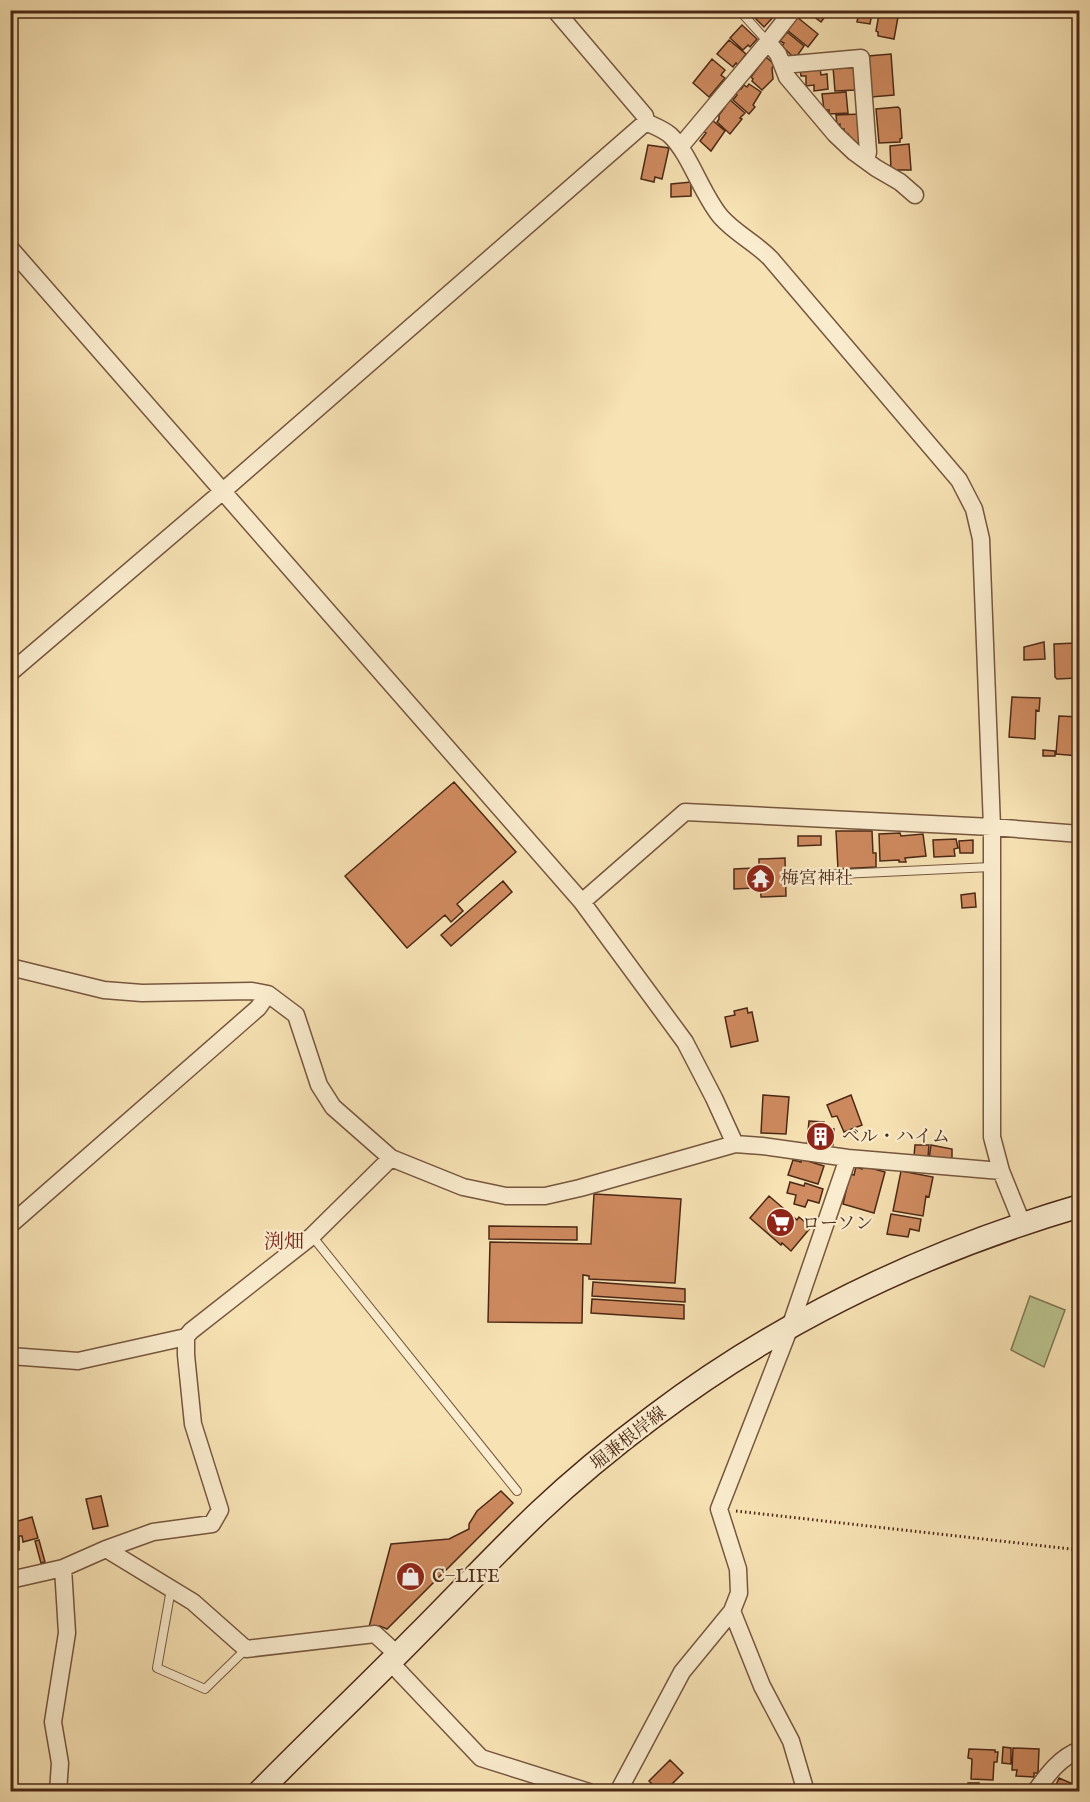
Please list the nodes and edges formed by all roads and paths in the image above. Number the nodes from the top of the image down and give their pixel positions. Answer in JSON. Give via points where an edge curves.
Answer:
{"nodes":[{"id":1,"x":555,"y":10,"type":"edge"},
{"id":2,"x":739,"y":10,"type":"edge"},
{"id":3,"x":790,"y":12,"type":"edge"},
{"id":4,"x":768,"y":42,"type":"junction"},
{"id":5,"x":783,"y":65,"type":"junction"},
{"id":6,"x":646,"y":122,"type":"junction"},
{"id":7,"x":680,"y":147,"type":"junction"},
{"id":8,"x":866,"y":160,"type":"junction"},
{"id":9,"x":915,"y":195,"type":"dead end"},
{"id":10,"x":10,"y":248,"type":"edge"},
{"id":11,"x":223,"y":491,"type":"junction"},
{"id":12,"x":10,"y":674,"type":"edge"},
{"id":13,"x":992,"y":827,"type":"junction"},
{"id":14,"x":1080,"y":834,"type":"edge"},
{"id":15,"x":991,"y":867,"type":"junction"},
{"id":16,"x":798,"y":876,"type":"dead end"},
{"id":17,"x":582,"y":902,"type":"junction"},
{"id":18,"x":10,"y":967,"type":"edge"},
{"id":19,"x":268,"y":994,"type":"junction"},
{"id":20,"x":735,"y":1144,"type":"junction"},
{"id":21,"x":391,"y":1158,"type":"junction"},
{"id":22,"x":848,"y":1158,"type":"junction"},
{"id":23,"x":1001,"y":1171,"type":"junction"},
{"id":24,"x":1080,"y":1206,"type":"edge"},
{"id":25,"x":1022,"y":1223,"type":"junction"},
{"id":26,"x":10,"y":1225,"type":"edge"},
{"id":27,"x":312,"y":1236,"type":"junction"},
{"id":28,"x":790,"y":1327,"type":"junction"},
{"id":29,"x":186,"y":1337,"type":"junction"},
{"id":30,"x":10,"y":1356,"type":"edge"},
{"id":31,"x":517,"y":1491,"type":"dead end"},
{"id":32,"x":719,"y":1509,"type":"junction"},
{"id":33,"x":106,"y":1549,"type":"junction"},
{"id":34,"x":1080,"y":1550,"type":"edge"},
{"id":35,"x":63,"y":1568,"type":"junction"},
{"id":36,"x":10,"y":1580,"type":"edge"},
{"id":37,"x":171,"y":1588,"type":"junction"},
{"id":38,"x":732,"y":1611,"type":"junction"},
{"id":39,"x":246,"y":1649,"type":"junction"},
{"id":40,"x":394,"y":1658,"type":"junction"},
{"id":41,"x":1080,"y":1750,"type":"edge"},
{"id":42,"x":543,"y":1785,"type":"edge"},
{"id":43,"x":58,"y":1791,"type":"edge"},
{"id":44,"x":259,"y":1791,"type":"edge"},
{"id":45,"x":589,"y":1791,"type":"edge"},
{"id":46,"x":618,"y":1791,"type":"edge"},
{"id":47,"x":806,"y":1791,"type":"edge"},
{"id":48,"x":1035,"y":1791,"type":"edge"}],
"edges":[{"from":1,"to":6,"type":"street","via":[[645,116]]},
{"from":2,"to":4,"type":"lane"},
{"from":3,"to":4,"type":"street"},
{"from":4,"to":5,"type":"street"},
{"from":4,"to":7,"type":"street"},
{"from":5,"to":8,"type":"street","via":[[787,78],[806,102]]},
{"from":5,"to":8,"type":"street","via":[[861,58]]},
{"from":6,"to":7,"type":"street","via":[[664,131]]},
{"from":6,"to":11,"type":"street"},
{"from":7,"to":13,"type":"street","via":[[720,216],[771,259],[959,480],[974,509],[981,539]]},
{"from":8,"to":9,"type":"street"},
{"from":10,"to":11,"type":"street"},
{"from":11,"to":12,"type":"street"},
{"from":11,"to":17,"type":"street"},
{"from":13,"to":14,"type":"street"},
{"from":13,"to":15,"type":"street"},
{"from":13,"to":17,"type":"street","via":[[685,812]]},
{"from":15,"to":16,"type":"lane"},
{"from":15,"to":23,"type":"street","via":[[992,1137]]},
{"from":17,"to":20,"type":"street","via":[[685,1042]]},
{"from":18,"to":19,"type":"street","via":[[104,990]]},
{"from":19,"to":21,"type":"street","via":[[296,1015],[319,1085],[333,1107]]},
{"from":19,"to":26,"type":"street","via":[[258,1008]]},
{"from":20,"to":21,"type":"street","via":[[545,1196],[506,1196],[463,1186]]},
{"from":20,"to":22,"type":"street"},
{"from":21,"to":27,"type":"street"},
{"from":22,"to":23,"type":"street"},
{"from":22,"to":28,"type":"street"},
{"from":23,"to":25,"type":"street"},
{"from":24,"to":25,"type":"main road","name":"堀兼根岸線"},
{"from":25,"to":28,"type":"main road","name":"堀兼根岸線","via":[[898,1271]]},
{"from":27,"to":29,"type":"street"},
{"from":27,"to":31,"type":"lane"},
{"from":28,"to":32,"type":"street"},
{"from":28,"to":40,"type":"main road","name":"堀兼根岸線","via":[[712,1375],[596,1462],[539,1512]]},
{"from":29,"to":30,"type":"street","via":[[78,1361]]},
{"from":29,"to":33,"type":"street","via":[[193,1424],[220,1510],[212,1524],[153,1532]]},
{"from":32,"to":34,"type":"path"},
{"from":32,"to":38,"type":"street","via":[[738,1569],[740,1593]]},
{"from":33,"to":35,"type":"street"},
{"from":33,"to":37,"type":"street"},
{"from":35,"to":36,"type":"street"},
{"from":35,"to":43,"type":"street","via":[[68,1633],[53,1722],[60,1763]]},
{"from":37,"to":39,"type":"street","via":[[193,1602]]},
{"from":37,"to":39,"type":"lane","via":[[157,1668],[205,1689]]},
{"from":38,"to":46,"type":"street","via":[[682,1672]]},
{"from":38,"to":47,"type":"street","via":[[762,1686],[791,1741]]},
{"from":39,"to":40,"type":"street","via":[[375,1634]]},
{"from":40,"to":42,"type":"street","via":[[481,1758]]},
{"from":40,"to":44,"type":"main road","name":"堀兼根岸線"},
{"from":41,"to":48,"type":"street","via":[[1051,1770]]},
{"from":42,"to":45,"type":"street"}]}
